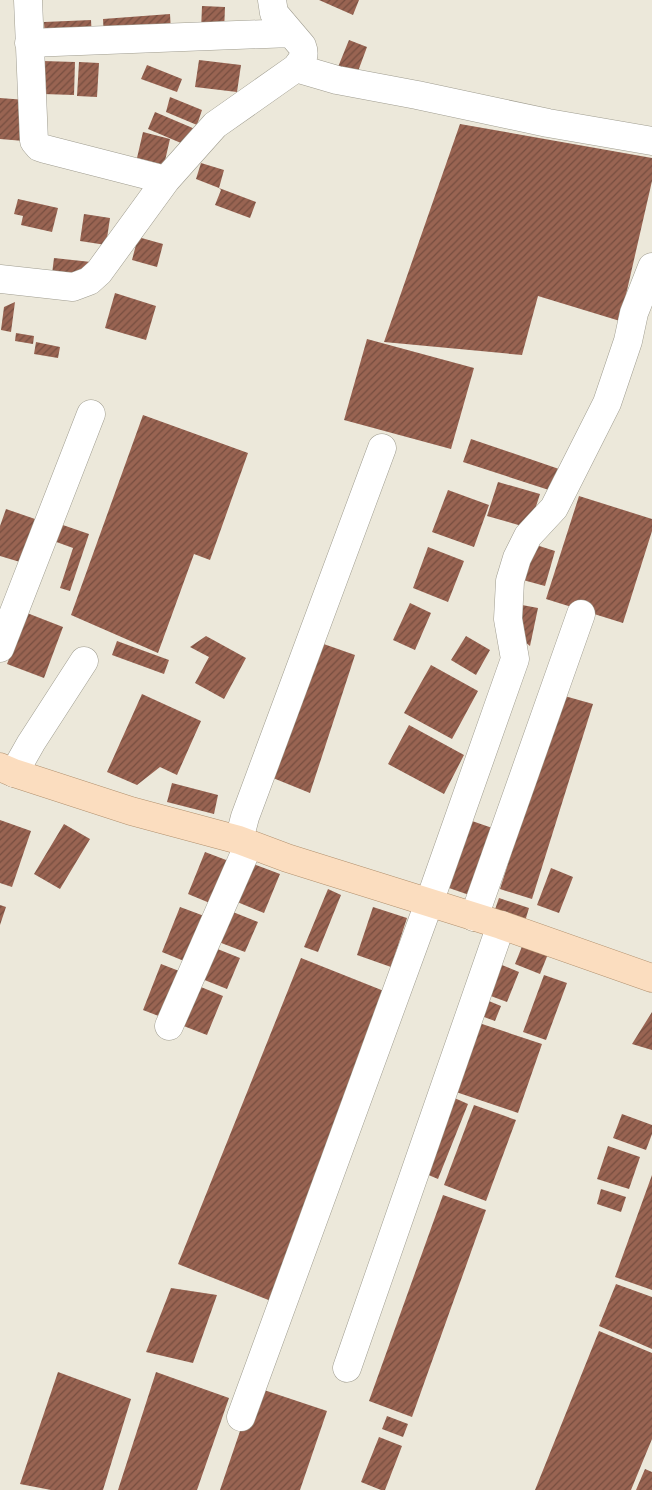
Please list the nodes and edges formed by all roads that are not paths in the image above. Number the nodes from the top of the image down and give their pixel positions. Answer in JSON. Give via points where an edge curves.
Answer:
{"nodes":[{"id":1,"x":28,"y":0,"type":"edge"},
{"id":2,"x":272,"y":0,"type":"edge"},
{"id":3,"x":291,"y":33,"type":"junction"},
{"id":4,"x":29,"y":43,"type":"junction"},
{"id":5,"x":296,"y":68,"type":"junction"},
{"id":6,"x":652,"y":141,"type":"edge"},
{"id":7,"x":166,"y":180,"type":"junction"},
{"id":8,"x":652,"y":267,"type":"edge"},
{"id":9,"x":0,"y":279,"type":"edge"},
{"id":10,"x":91,"y":414,"type":"dead end"},
{"id":11,"x":382,"y":448,"type":"dead end"},
{"id":12,"x":581,"y":614,"type":"dead end"},
{"id":13,"x":0,"y":648,"type":"edge"},
{"id":14,"x":84,"y":661,"type":"dead end"},
{"id":15,"x":7,"y":770,"type":"edge"},
{"id":16,"x":244,"y":842,"type":"junction"},
{"id":17,"x":429,"y":903,"type":"junction"},
{"id":18,"x":474,"y":917,"type":"junction"},
{"id":19,"x":501,"y":925,"type":"junction"},
{"id":20,"x":652,"y":978,"type":"edge"},
{"id":21,"x":169,"y":1026,"type":"dead end"},
{"id":22,"x":347,"y":1368,"type":"dead end"},
{"id":23,"x":241,"y":1417,"type":"dead end"}],
"edges":[{"from":1,"to":4,"type":"street"},
{"from":2,"to":3,"type":"street","via":[[274,13]]},
{"from":3,"to":4,"type":"street"},
{"from":3,"to":5,"type":"street","via":[[304,52]]},
{"from":4,"to":7,"type":"street","via":[[34,141],[39,146]]},
{"from":5,"to":6,"type":"street","via":[[337,80]]},
{"from":5,"to":7,"type":"street","via":[[215,125]]},
{"from":7,"to":9,"type":"street","via":[[89,281],[73,287]]},
{"from":8,"to":17,"type":"street","via":[[634,313],[607,403],[554,508],[528,536],[517,558],[510,581],[508,619],[515,659]]},
{"from":10,"to":13,"type":"street"},
{"from":11,"to":16,"type":"street","via":[[245,817]]},
{"from":12,"to":18,"type":"street"},
{"from":14,"to":15,"type":"street","via":[[31,743]]},
{"from":15,"to":16,"type":"main road"},
{"from":16,"to":17,"type":"main road"},
{"from":16,"to":21,"type":"street"},
{"from":17,"to":18,"type":"main road"},
{"from":17,"to":23,"type":"street"},
{"from":18,"to":19,"type":"main road"},
{"from":19,"to":20,"type":"main road"},
{"from":19,"to":22,"type":"street"}]}
